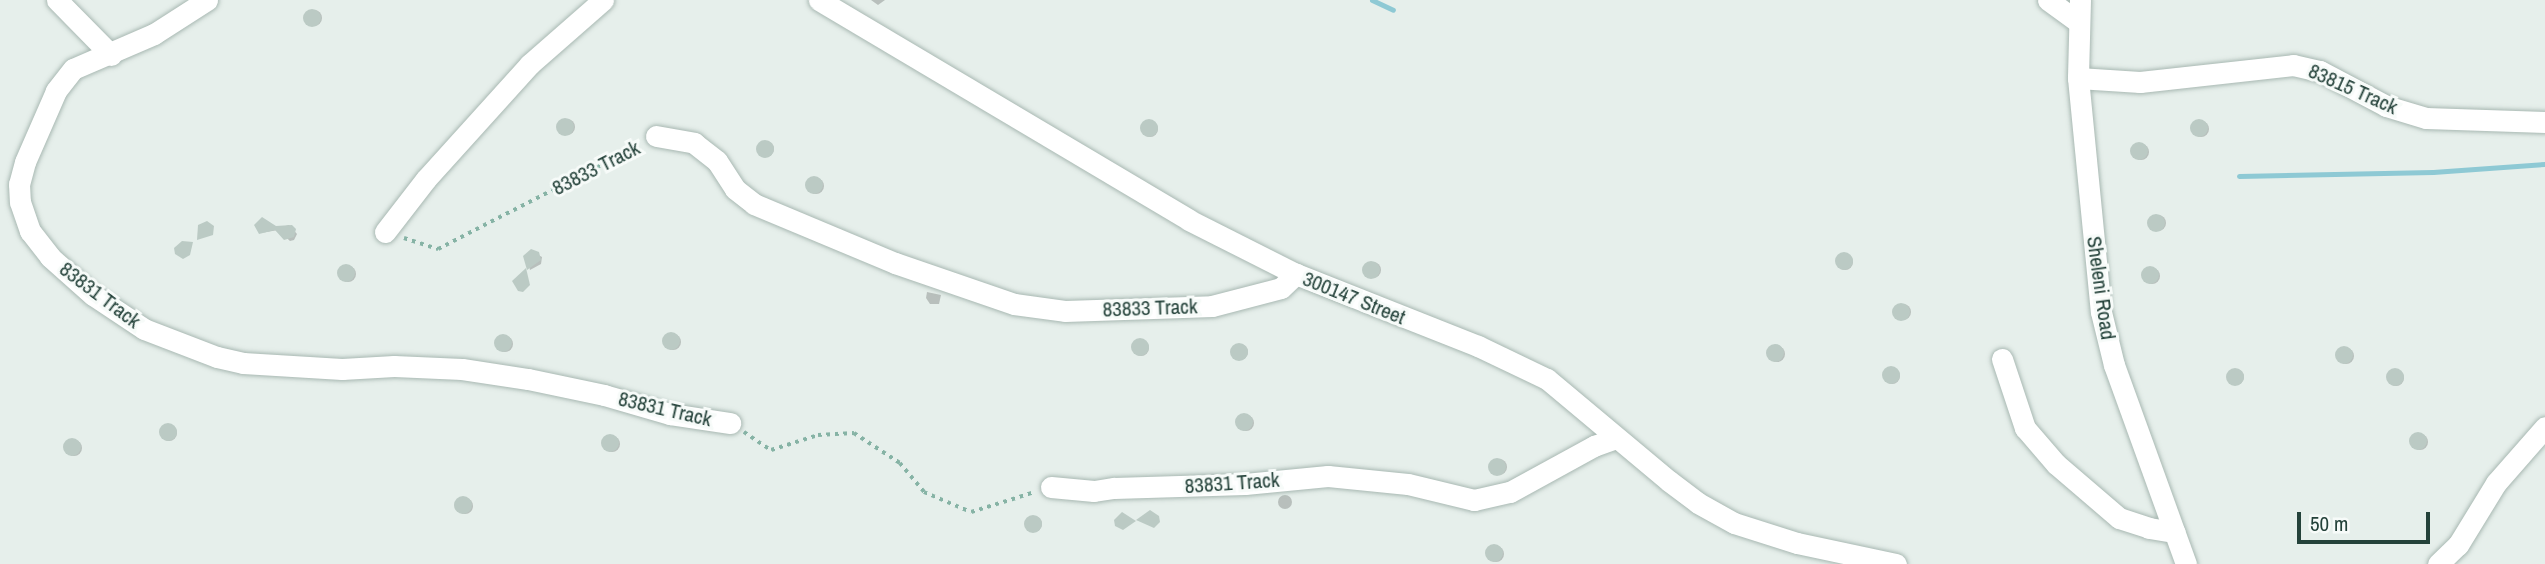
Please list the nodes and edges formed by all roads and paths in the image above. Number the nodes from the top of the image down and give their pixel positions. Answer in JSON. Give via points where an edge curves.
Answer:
{"nodes":[{"id":1,"x":57,"y":0,"type":"edge"},
{"id":2,"x":207,"y":0,"type":"edge"},
{"id":3,"x":603,"y":0,"type":"edge"},
{"id":4,"x":819,"y":0,"type":"edge"},
{"id":5,"x":2048,"y":0,"type":"edge"},
{"id":6,"x":2080,"y":0,"type":"edge"},
{"id":7,"x":2078,"y":22,"type":"junction"},
{"id":8,"x":111,"y":55,"type":"junction"},
{"id":9,"x":2078,"y":78,"type":"junction"},
{"id":10,"x":2545,"y":122,"type":"edge"},
{"id":11,"x":656,"y":136,"type":"joint"},
{"id":12,"x":385,"y":232,"type":"joint"},
{"id":13,"x":1296,"y":274,"type":"junction"},
{"id":14,"x":2002,"y":359,"type":"dead end"},
{"id":15,"x":730,"y":424,"type":"joint"},
{"id":16,"x":2545,"y":427,"type":"edge"},
{"id":17,"x":1616,"y":438,"type":"junction"},
{"id":18,"x":1051,"y":487,"type":"joint"},
{"id":19,"x":2175,"y":532,"type":"junction"},
{"id":20,"x":1896,"y":564,"type":"edge"},
{"id":21,"x":2186,"y":564,"type":"edge"},
{"id":22,"x":2438,"y":564,"type":"edge"}],
"edges":[{"from":1,"to":8,"type":"street"},
{"from":2,"to":8,"type":"street","name":"83831 Track"},
{"from":3,"to":12,"type":"street","via":[[530,64],[426,179]]},
{"from":4,"to":13,"type":"street","name":"300147 Street","via":[[1189,220]]},
{"from":5,"to":7,"type":"street"},
{"from":6,"to":7,"type":"street","name":"Sheleni Road"},
{"from":7,"to":9,"type":"street","name":"Sheleni Road"},
{"from":8,"to":15,"type":"street","name":"83831 Track","via":[[73,69],[56,91],[25,162],[20,202],[30,231],[50,257],[93,295],[144,329],[243,363],[328,369],[462,369]]},
{"from":9,"to":10,"type":"street","name":"83815 Track","via":[[2162,81],[2293,65],[2320,71],[2386,106],[2426,118]]},
{"from":9,"to":19,"type":"street","name":"Sheleni Road","via":[[2101,312],[2114,365]]},
{"from":11,"to":12,"type":"path","name":"83833 Track","via":[[438,250]]},
{"from":11,"to":13,"type":"street","name":"83833 Track","via":[[694,143],[717,161],[734,189],[754,204],[895,263],[1014,304],[1065,311],[1212,306],[1281,288]]},
{"from":13,"to":17,"type":"street","name":"300147 Street","via":[[1478,346],[1547,379]]},
{"from":14,"to":19,"type":"street","via":[[2025,428],[2056,464],[2119,518]]},
{"from":15,"to":18,"type":"path","name":"83831 Track","via":[[771,450],[818,435],[854,433],[900,463],[924,492],[971,512]]},
{"from":16,"to":22,"type":"street","via":[[2496,483],[2458,545]]},
{"from":17,"to":18,"type":"street","name":"83831 Track","via":[[1510,492],[1474,500],[1408,484],[1328,476],[1094,491]]},
{"from":17,"to":20,"type":"street","name":"300147 Street","via":[[1698,503],[1734,523],[1797,543]]},
{"from":19,"to":21,"type":"street","name":"Sheleni Road"}]}
